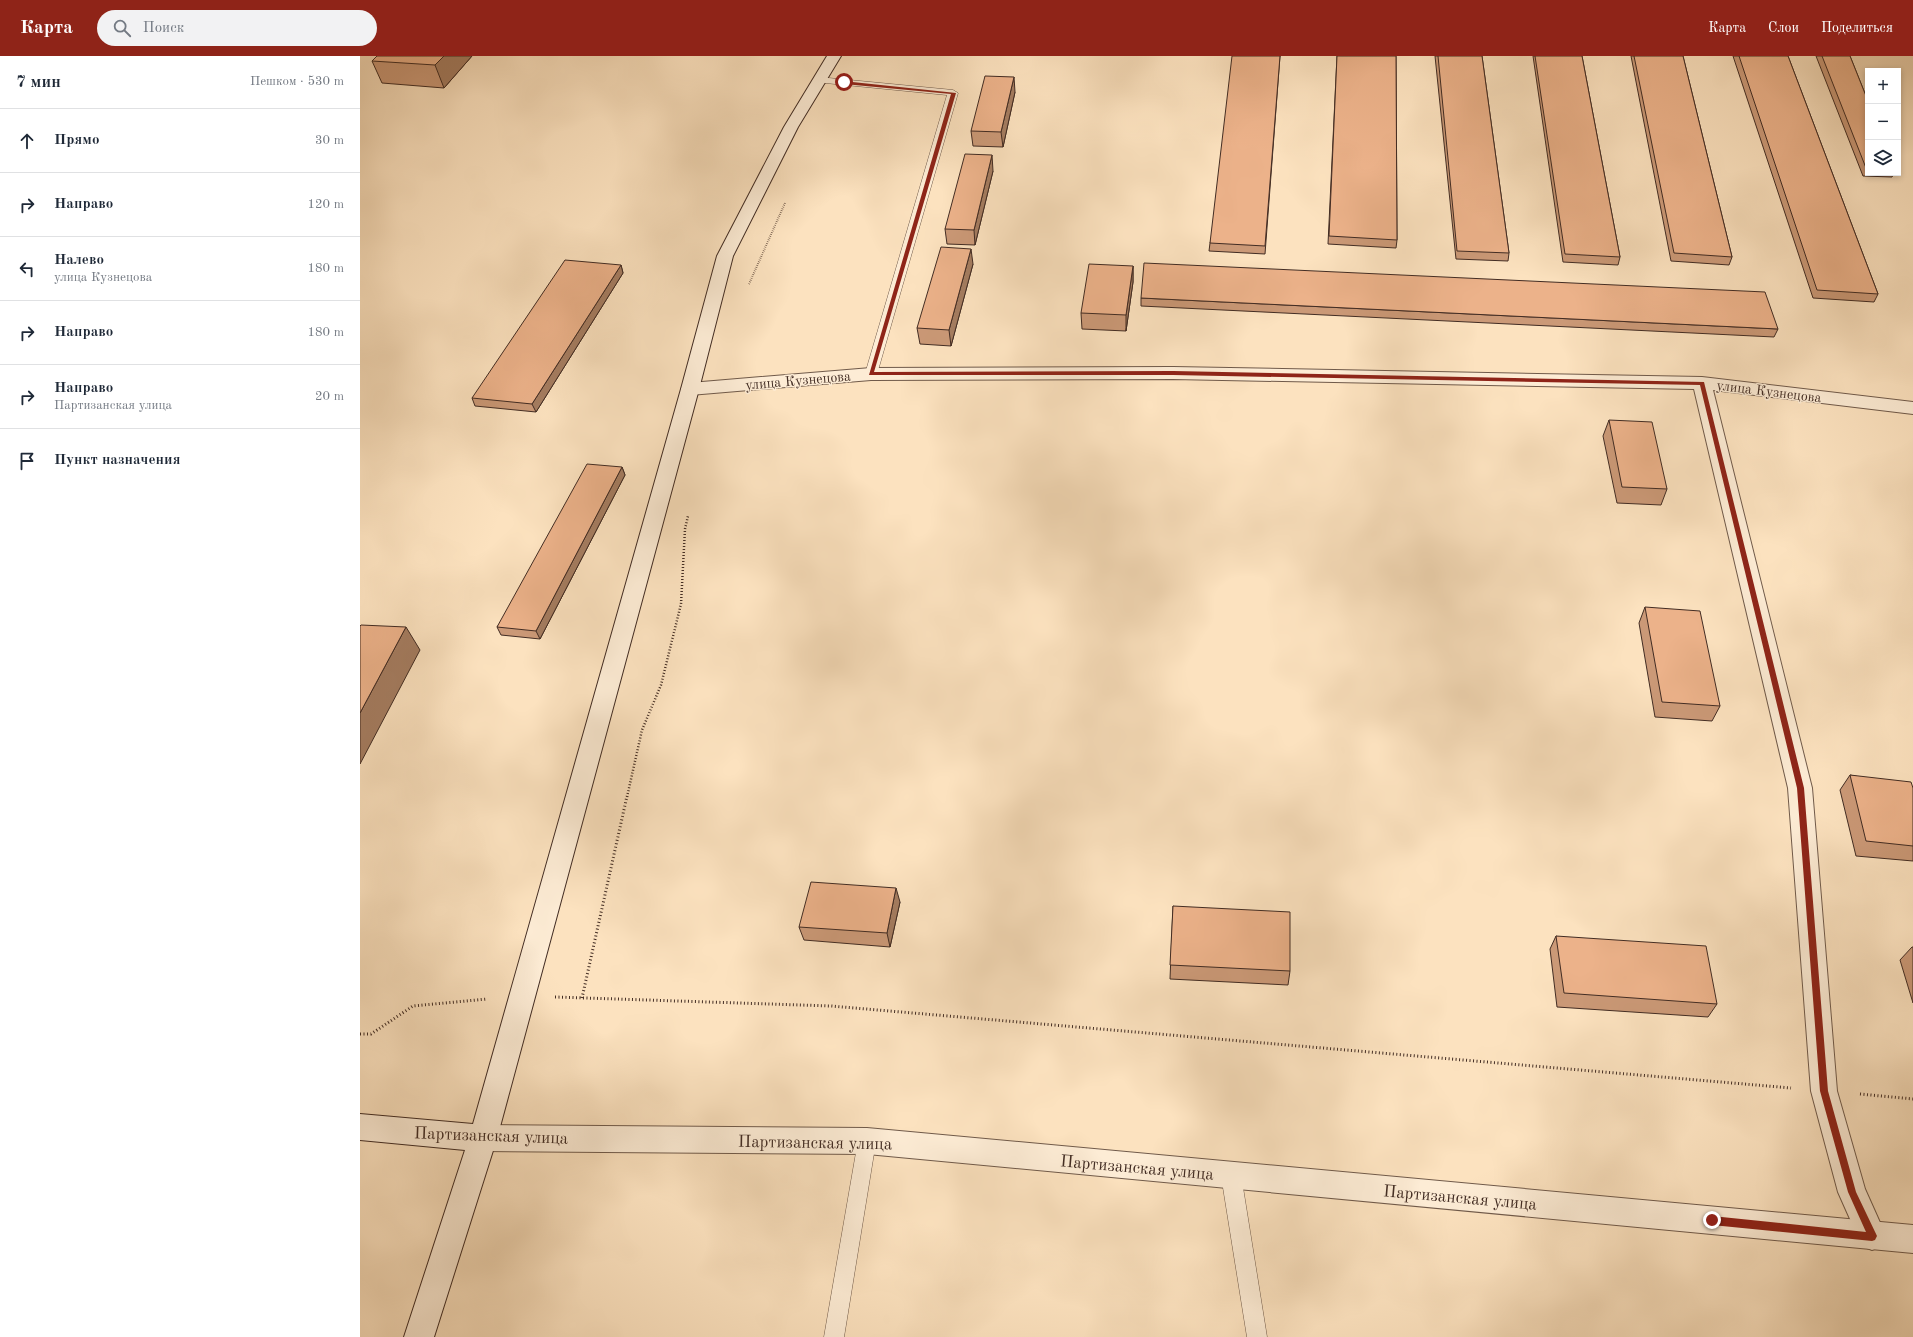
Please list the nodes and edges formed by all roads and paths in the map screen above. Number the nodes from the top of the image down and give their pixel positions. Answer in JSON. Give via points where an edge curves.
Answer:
{"nodes":[{"id":1,"x":834,"y":56,"type":"edge"},
{"id":2,"x":818,"y":80,"type":"junction"},
{"id":3,"x":787,"y":200,"type":"dead end"},
{"id":4,"x":746,"y":291,"type":"dead end"},
{"id":5,"x":871,"y":374,"type":"junction"},
{"id":6,"x":1702,"y":383,"type":"junction"},
{"id":7,"x":690,"y":389,"type":"junction"},
{"id":8,"x":1913,"y":408,"type":"edge"},
{"id":9,"x":689,"y":514,"type":"dead end"},
{"id":10,"x":523,"y":996,"type":"junction"},
{"id":11,"x":582,"y":998,"type":"junction"},
{"id":12,"x":360,"y":1034,"type":"edge"},
{"id":13,"x":1824,"y":1091,"type":"junction"},
{"id":14,"x":1913,"y":1099,"type":"edge"},
{"id":15,"x":360,"y":1127,"type":"edge"},
{"id":16,"x":483,"y":1138,"type":"junction"},
{"id":17,"x":866,"y":1141,"type":"junction"},
{"id":18,"x":1231,"y":1176,"type":"junction"},
{"id":19,"x":1872,"y":1236,"type":"junction"},
{"id":20,"x":1913,"y":1239,"type":"edge"},
{"id":21,"x":419,"y":1337,"type":"edge"},
{"id":22,"x":834,"y":1337,"type":"edge"},
{"id":23,"x":1257,"y":1337,"type":"edge"}],
"edges":[{"from":1,"to":2,"type":"street"},
{"from":2,"to":5,"type":"lane","via":[[954,93]]},
{"from":2,"to":7,"type":"street","via":[[724,256]]},
{"from":3,"to":4,"type":"path"},
{"from":5,"to":6,"type":"street","name":"улица Кузнецова","via":[[1173,373]]},
{"from":5,"to":7,"type":"street","name":"улица Кузнецова"},
{"from":6,"to":8,"type":"street","name":"улица Кузнецова"},
{"from":6,"to":13,"type":"street","via":[[1800,788]]},
{"from":7,"to":10,"type":"street"},
{"from":9,"to":11,"type":"path","via":[[685,529],[681,604],[661,686],[642,730]]},
{"from":10,"to":11,"type":"path"},
{"from":10,"to":12,"type":"path","via":[[413,1006],[371,1034]]},
{"from":10,"to":16,"type":"street"},
{"from":11,"to":13,"type":"path","via":[[831,1006]]},
{"from":13,"to":14,"type":"path"},
{"from":13,"to":19,"type":"street","via":[[1852,1192]]},
{"from":15,"to":16,"type":"street","name":"Партизанская улица"},
{"from":16,"to":17,"type":"street","name":"Партизанская улица"},
{"from":16,"to":21,"type":"street"},
{"from":17,"to":18,"type":"street","name":"Партизанская улица"},
{"from":17,"to":22,"type":"lane"},
{"from":18,"to":19,"type":"street","name":"Партизанская улица"},
{"from":18,"to":23,"type":"lane"},
{"from":19,"to":20,"type":"street","name":"Партизанская улица"}]}
